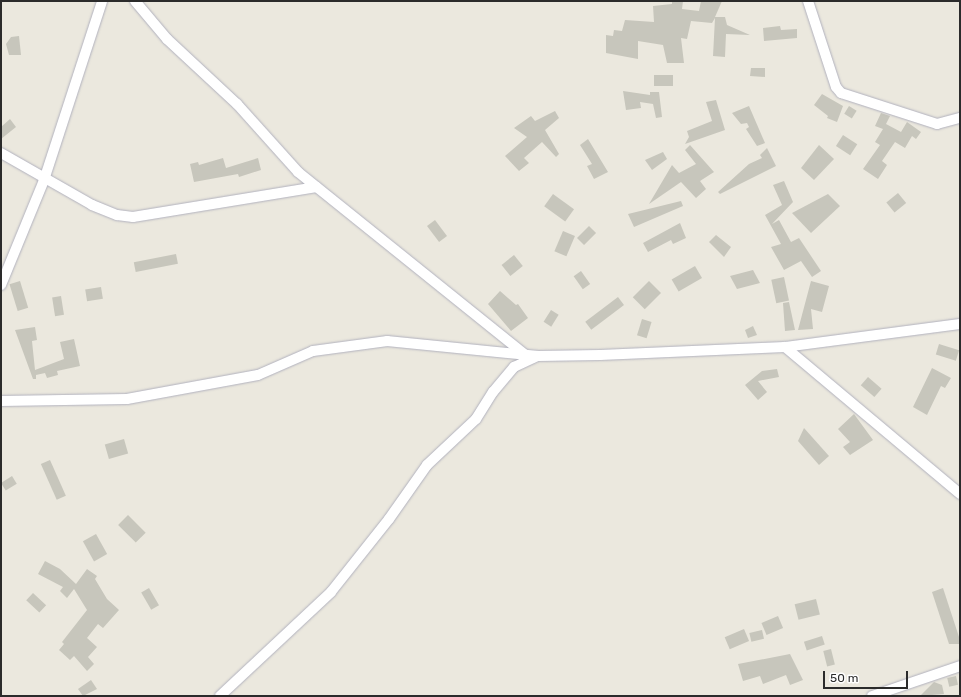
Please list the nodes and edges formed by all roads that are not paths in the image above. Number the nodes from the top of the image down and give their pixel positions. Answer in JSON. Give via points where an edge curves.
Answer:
{"nodes":[{"id":1,"x":102,"y":1,"type":"edge"},
{"id":2,"x":135,"y":1,"type":"edge"},
{"id":3,"x":808,"y":1,"type":"edge"},
{"id":4,"x":960,"y":118,"type":"edge"},
{"id":5,"x":1,"y":153,"type":"edge"},
{"id":6,"x":44,"y":180,"type":"junction"},
{"id":7,"x":317,"y":187,"type":"junction"},
{"id":8,"x":1,"y":285,"type":"edge"},
{"id":9,"x":960,"y":324,"type":"edge"},
{"id":10,"x":785,"y":347,"type":"junction"},
{"id":11,"x":526,"y":355,"type":"junction"},
{"id":12,"x":538,"y":356,"type":"junction"},
{"id":13,"x":1,"y":401,"type":"edge"},
{"id":14,"x":960,"y":494,"type":"edge"},
{"id":15,"x":960,"y":666,"type":"edge"},
{"id":16,"x":220,"y":696,"type":"edge"},
{"id":17,"x":872,"y":696,"type":"edge"}],
"edges":[{"from":1,"to":6,"type":"street"},
{"from":2,"to":7,"type":"street","via":[[167,39],[237,104],[298,172]]},
{"from":3,"to":4,"type":"street","via":[[836,87],[841,93],[937,124]]},
{"from":5,"to":6,"type":"street"},
{"from":6,"to":7,"type":"street","via":[[92,206],[116,215],[133,217]]},
{"from":6,"to":8,"type":"street"},
{"from":7,"to":11,"type":"street"},
{"from":9,"to":10,"type":"street"},
{"from":10,"to":12,"type":"street"},
{"from":10,"to":14,"type":"street"},
{"from":11,"to":12,"type":"street"},
{"from":11,"to":13,"type":"street","via":[[387,341],[313,352],[258,374],[127,399]]},
{"from":12,"to":16,"type":"street","via":[[514,367],[493,392],[476,420],[427,465],[380,532],[331,592]]},
{"from":15,"to":17,"type":"street"}]}
